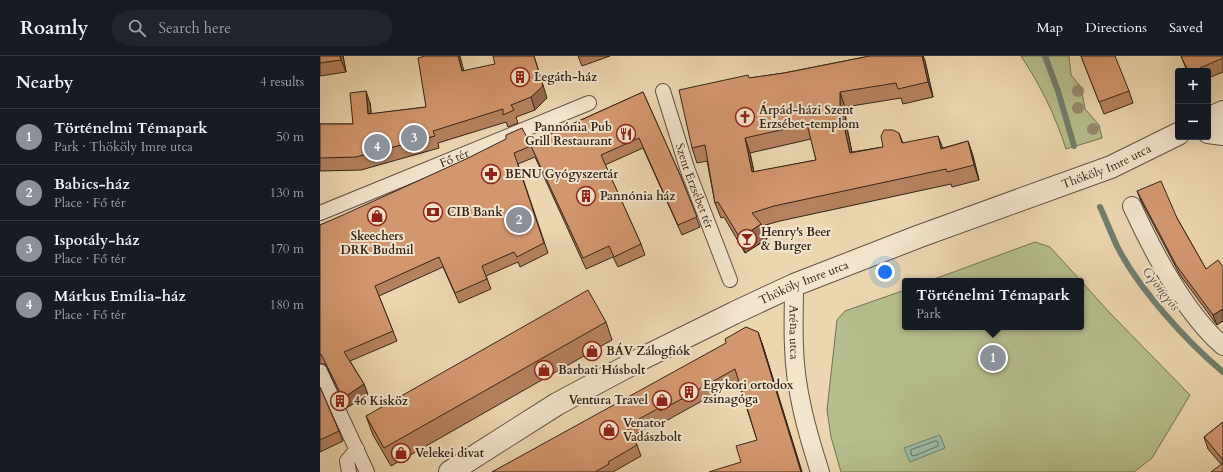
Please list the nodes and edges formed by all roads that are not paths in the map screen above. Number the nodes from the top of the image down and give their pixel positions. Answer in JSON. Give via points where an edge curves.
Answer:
{"nodes":[{"id":1,"x":663,"y":91,"type":"dead end"},
{"id":2,"x":589,"y":103,"type":"dead end"},
{"id":3,"x":1223,"y":112,"type":"edge"},
{"id":4,"x":1211,"y":118,"type":"edge"},
{"id":5,"x":1211,"y":132,"type":"edge"},
{"id":6,"x":1223,"y":134,"type":"edge"},
{"id":7,"x":1175,"y":136,"type":"edge"},
{"id":8,"x":1132,"y":206,"type":"dead end"},
{"id":9,"x":320,"y":214,"type":"edge"},
{"id":10,"x":730,"y":280,"type":"dead end"},
{"id":11,"x":794,"y":285,"type":"junction"},
{"id":12,"x":1223,"y":346,"type":"edge"},
{"id":13,"x":320,"y":371,"type":"edge"},
{"id":14,"x":357,"y":449,"type":"junction"},
{"id":15,"x":349,"y":472,"type":"edge"},
{"id":16,"x":367,"y":472,"type":"edge"},
{"id":17,"x":450,"y":472,"type":"edge"},
{"id":18,"x":820,"y":472,"type":"edge"}],
"edges":[{"from":1,"to":10,"type":"street","name":"Szent Erzsébet tér","via":[[687,168]]},
{"from":2,"to":9,"type":"street","name":"Fő tér"},
{"from":3,"to":4,"type":"street"},
{"from":5,"to":6,"type":"street"},
{"from":7,"to":11,"type":"street","name":"Thököly Imre utca","via":[[1111,168],[920,236]]},
{"from":8,"to":12,"type":"street","via":[[1152,247],[1200,324]]},
{"from":11,"to":17,"type":"street","name":"Thököly Imre utca","via":[[643,358],[557,404]]},
{"from":11,"to":18,"type":"street","name":"Aréna utca","via":[[796,368]]},
{"from":13,"to":14,"type":"street"},
{"from":14,"to":15,"type":"street","via":[[347,461]]},
{"from":14,"to":16,"type":"street"}]}
